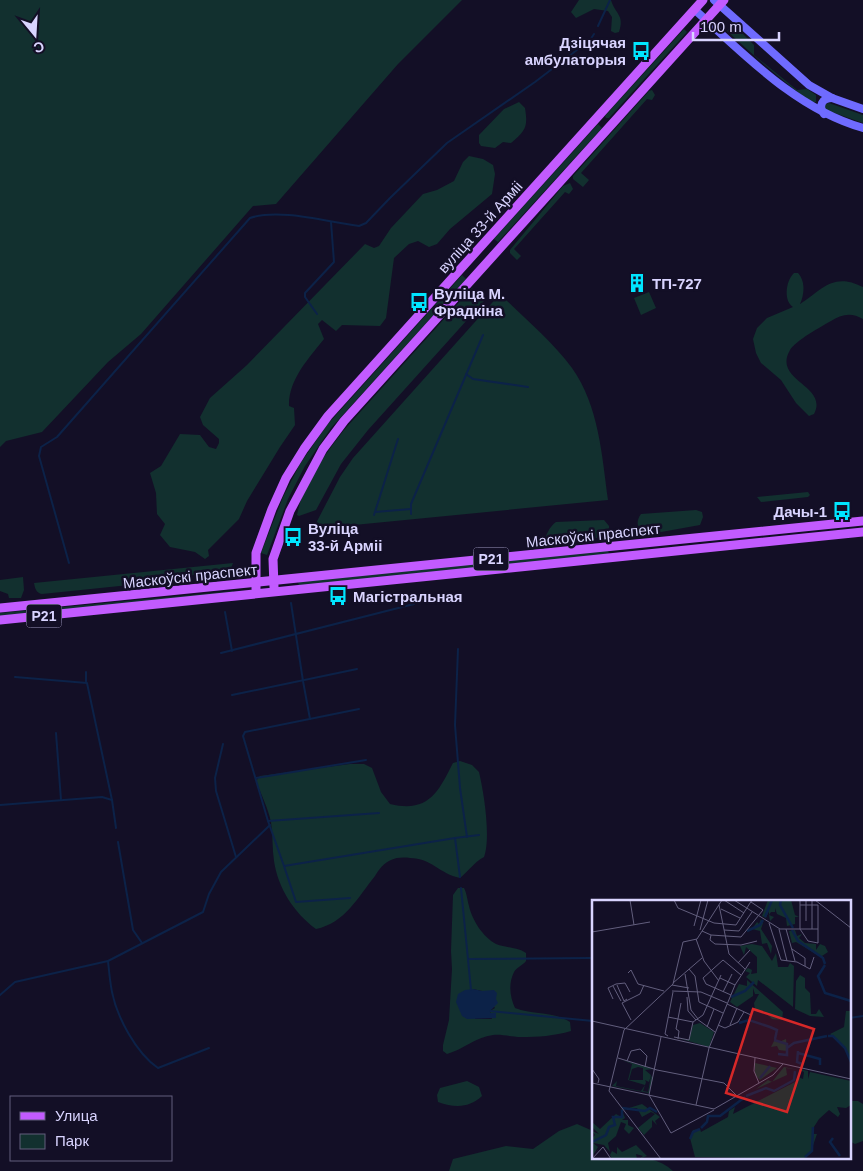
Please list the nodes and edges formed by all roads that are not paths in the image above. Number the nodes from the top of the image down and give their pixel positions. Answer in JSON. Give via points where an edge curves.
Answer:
{"nodes":[{"id":1,"x":703,"y":0,"type":"edge"},
{"id":2,"x":719,"y":2,"type":"edge"},
{"id":3,"x":695,"y":10,"type":"junction"},
{"id":4,"x":706,"y":20,"type":"junction"},
{"id":5,"x":818,"y":90,"type":"junction"},
{"id":6,"x":832,"y":98,"type":"junction"},
{"id":7,"x":809,"y":104,"type":"junction"},
{"id":8,"x":863,"y":109,"type":"edge"},
{"id":9,"x":603,"y":111,"type":"junction"},
{"id":10,"x":824,"y":114,"type":"junction"},
{"id":11,"x":615,"y":120,"type":"junction"},
{"id":12,"x":593,"y":122,"type":"junction"},
{"id":13,"x":863,"y":128,"type":"edge"},
{"id":14,"x":604,"y":132,"type":"junction"},
{"id":15,"x":863,"y":521,"type":"edge"},
{"id":16,"x":863,"y":532,"type":"edge"},
{"id":17,"x":274,"y":582,"type":"junction"},
{"id":18,"x":256,"y":583,"type":"junction"},
{"id":19,"x":275,"y":592,"type":"junction"},
{"id":20,"x":256,"y":594,"type":"junction"},
{"id":21,"x":0,"y":608,"type":"edge"},
{"id":22,"x":0,"y":620,"type":"edge"}],
"edges":[{"from":1,"to":3,"type":"main road","name":"вуліца 33-й Арміі"},
{"from":2,"to":4,"type":"main road","name":"вуліца 33-й Арміі"},
{"from":2,"to":5,"type":"street","via":[[792,72]]},
{"from":3,"to":4,"type":"street"},
{"from":3,"to":9,"type":"main road","name":"вуліца 33-й Арміі"},
{"from":4,"to":7,"type":"street","via":[[779,83]]},
{"from":4,"to":11,"type":"main road","name":"вуліца 33-й Арміі"},
{"from":5,"to":6,"type":"street"},
{"from":5,"to":7,"type":"street","via":[[818,102]]},
{"from":6,"to":8,"type":"street"},
{"from":6,"to":10,"type":"street","via":[[822,103]]},
{"from":7,"to":10,"type":"street"},
{"from":9,"to":11,"type":"main road","via":[[605,120]]},
{"from":9,"to":12,"type":"main road","name":"вуліца 33-й Арміі"},
{"from":10,"to":13,"type":"street"},
{"from":11,"to":14,"type":"main road","name":"вуліца 33-й Арміі"},
{"from":12,"to":14,"type":"main road","via":[[603,123]]},
{"from":12,"to":18,"type":"main road","name":"вуліца 33-й Арміі","via":[[308,442],[286,478],[256,553]]},
{"from":14,"to":17,"type":"main road","name":"вуліца 33-й Арміі","via":[[350,413],[322,450],[290,511],[273,559]]},
{"from":15,"to":17,"type":"main road","name":"Маскоўскі праспект","number":"Р21"},
{"from":16,"to":19,"type":"main road","name":"Маскоўскі праспект","number":"Р21"},
{"from":17,"to":18,"type":"main road","name":"Маскоўскі праспект","number":"Р21"},
{"from":17,"to":19,"type":"main road","name":"вуліца 33-й Арміі"},
{"from":18,"to":20,"type":"main road","name":"вуліца 33-й Арміі"},
{"from":18,"to":21,"type":"main road","name":"Маскоўскі праспект","number":"Р21"},
{"from":19,"to":20,"type":"main road","name":"Маскоўскі праспект","number":"Р21"},
{"from":20,"to":22,"type":"main road","name":"Маскоўскі праспект","number":"Р21"}]}
